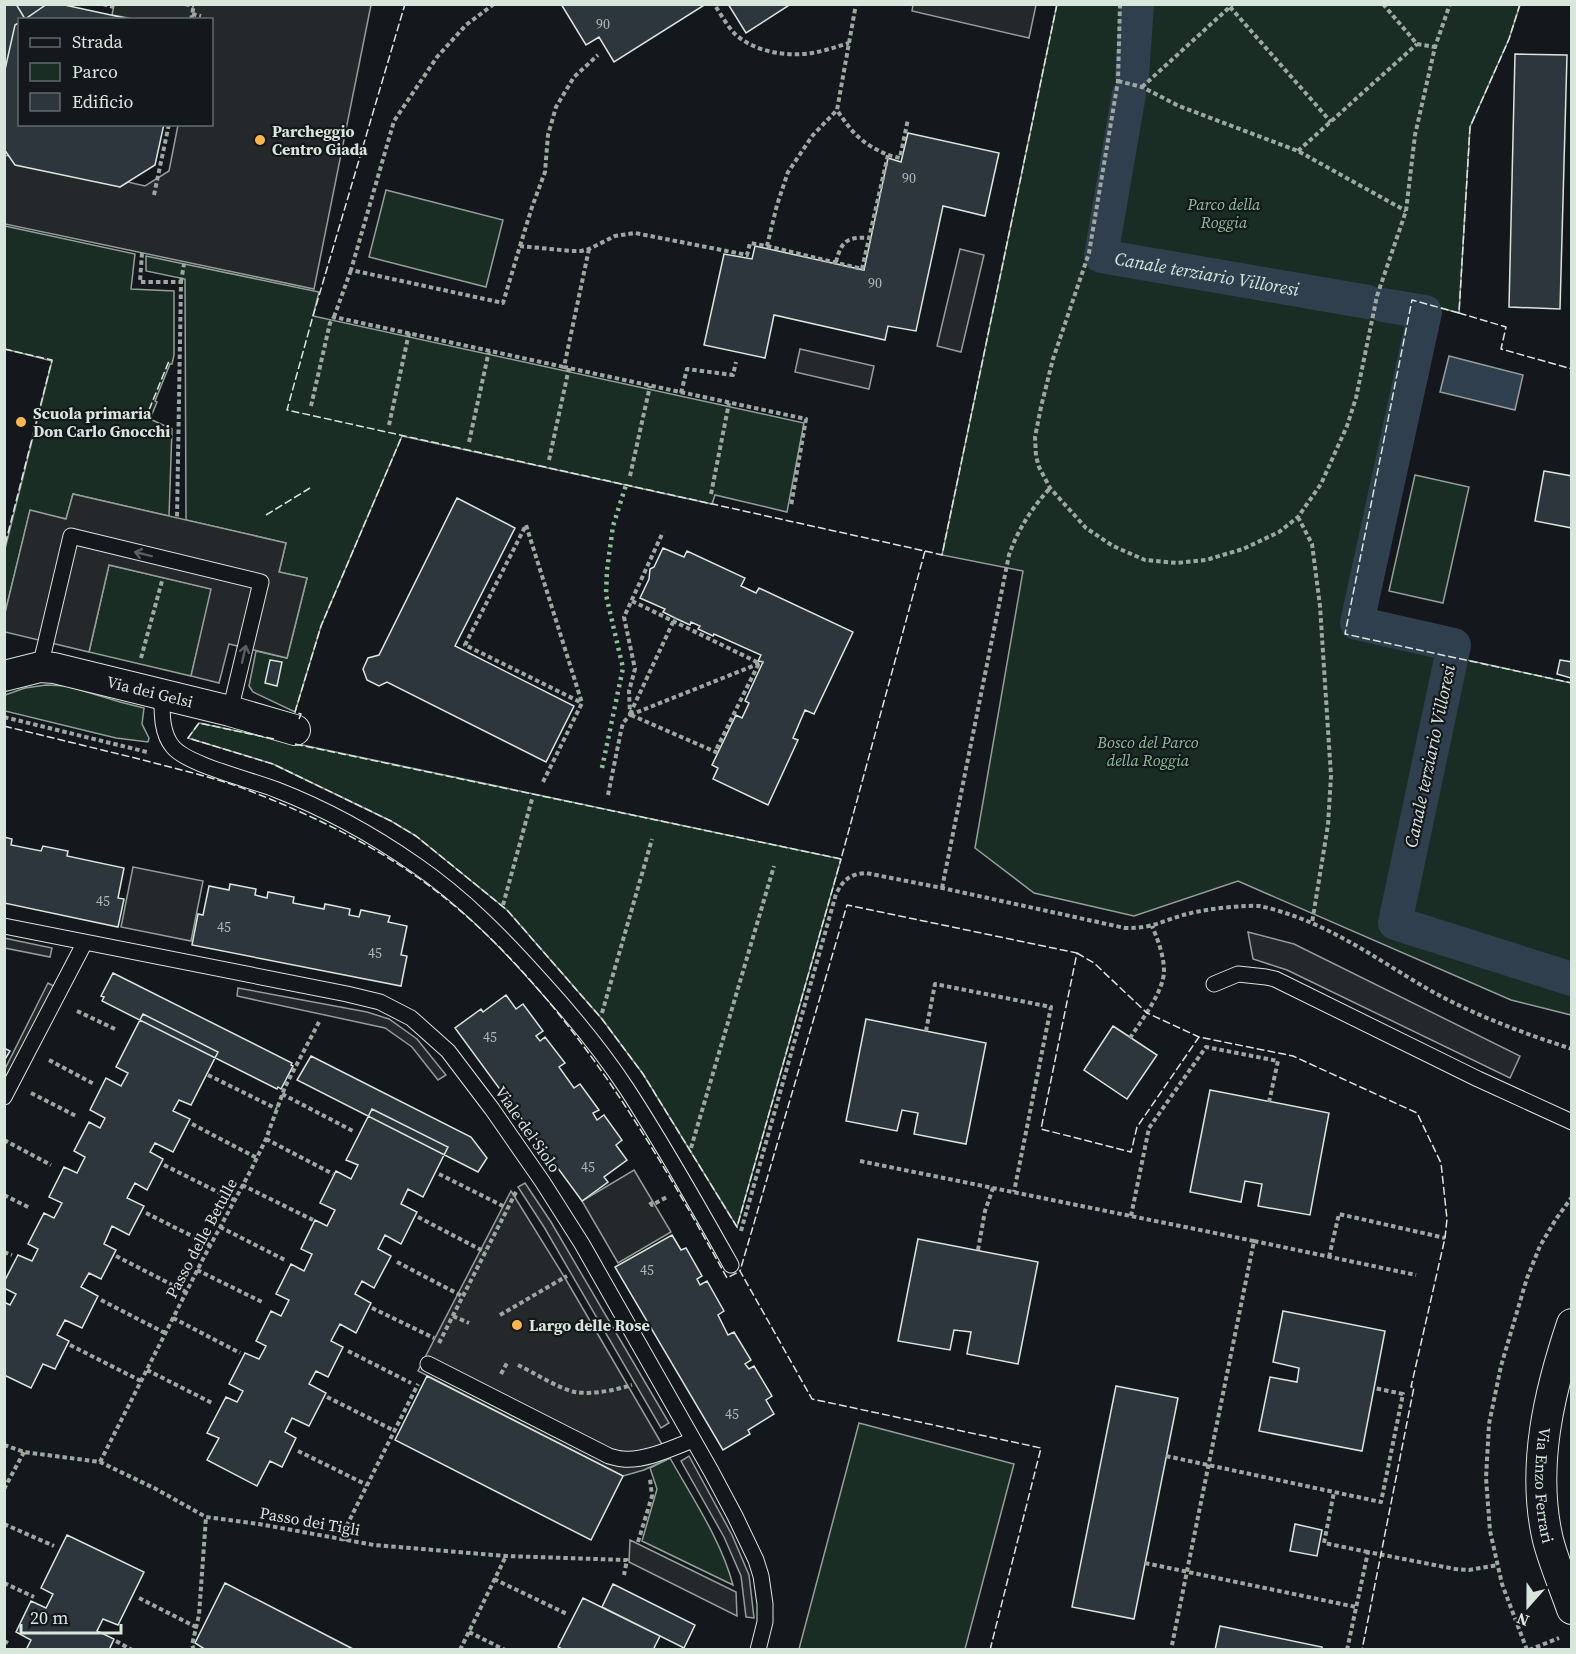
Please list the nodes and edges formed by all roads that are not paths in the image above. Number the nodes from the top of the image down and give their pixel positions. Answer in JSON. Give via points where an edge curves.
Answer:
{"nodes":[{"id":1,"x":40,"y":667,"type":"junction"},
{"id":2,"x":4,"y":676,"type":"edge"},
{"id":3,"x":162,"y":695,"type":"junction"},
{"id":4,"x":230,"y":711,"type":"junction"},
{"id":5,"x":295,"y":730,"type":"dead end"},
{"id":6,"x":4,"y":926,"type":"edge"},
{"id":7,"x":85,"y":942,"type":"junction"},
{"id":8,"x":1214,"y":984,"type":"dead end"},
{"id":9,"x":4,"y":1097,"type":"edge"},
{"id":10,"x":1572,"y":1122,"type":"edge"},
{"id":11,"x":731,"y":1265,"type":"road end"},
{"id":12,"x":1572,"y":1324,"type":"edge"},
{"id":13,"x":428,"y":1364,"type":"dead end"},
{"id":14,"x":693,"y":1440,"type":"junction"},
{"id":15,"x":1572,"y":1609,"type":"edge"},
{"id":16,"x":758,"y":1650,"type":"edge"}],
"edges":[{"from":1,"to":2,"type":"street","name":"Via dei Gelsi"},
{"from":1,"to":3,"type":"street","name":"Via dei Gelsi"},
{"from":4,"to":1,"type":"lane","one_way":true,"via":[[261,582],[71,536]]},
{"from":3,"to":4,"type":"street","name":"Via dei Gelsi"},
{"from":3,"to":11,"type":"lane","via":[[167,739],[186,758],[328,812],[416,865],[487,923],[583,1029],[627,1089]]},
{"from":4,"to":5,"type":"street","name":"Via dei Gelsi"},
{"from":6,"to":7,"type":"lane","name":"Viale del Siolo"},
{"from":7,"to":9,"type":"lane"},
{"from":7,"to":14,"type":"lane","name":"Viale del Siolo","via":[[365,998],[411,1018],[430,1033],[448,1051],[542,1180]]},
{"from":8,"to":10,"type":"lane","via":[[1238,974],[1275,980]]},
{"from":12,"to":15,"type":"street","name":"Via Enzo Ferrari","via":[[1547,1418],[1541,1468],[1548,1540]]},
{"from":13,"to":14,"type":"lane","via":[[609,1456],[642,1457]]},
{"from":14,"to":16,"type":"lane","name":"Viale del Siolo","via":[[735,1516],[762,1576],[765,1622]]}]}
